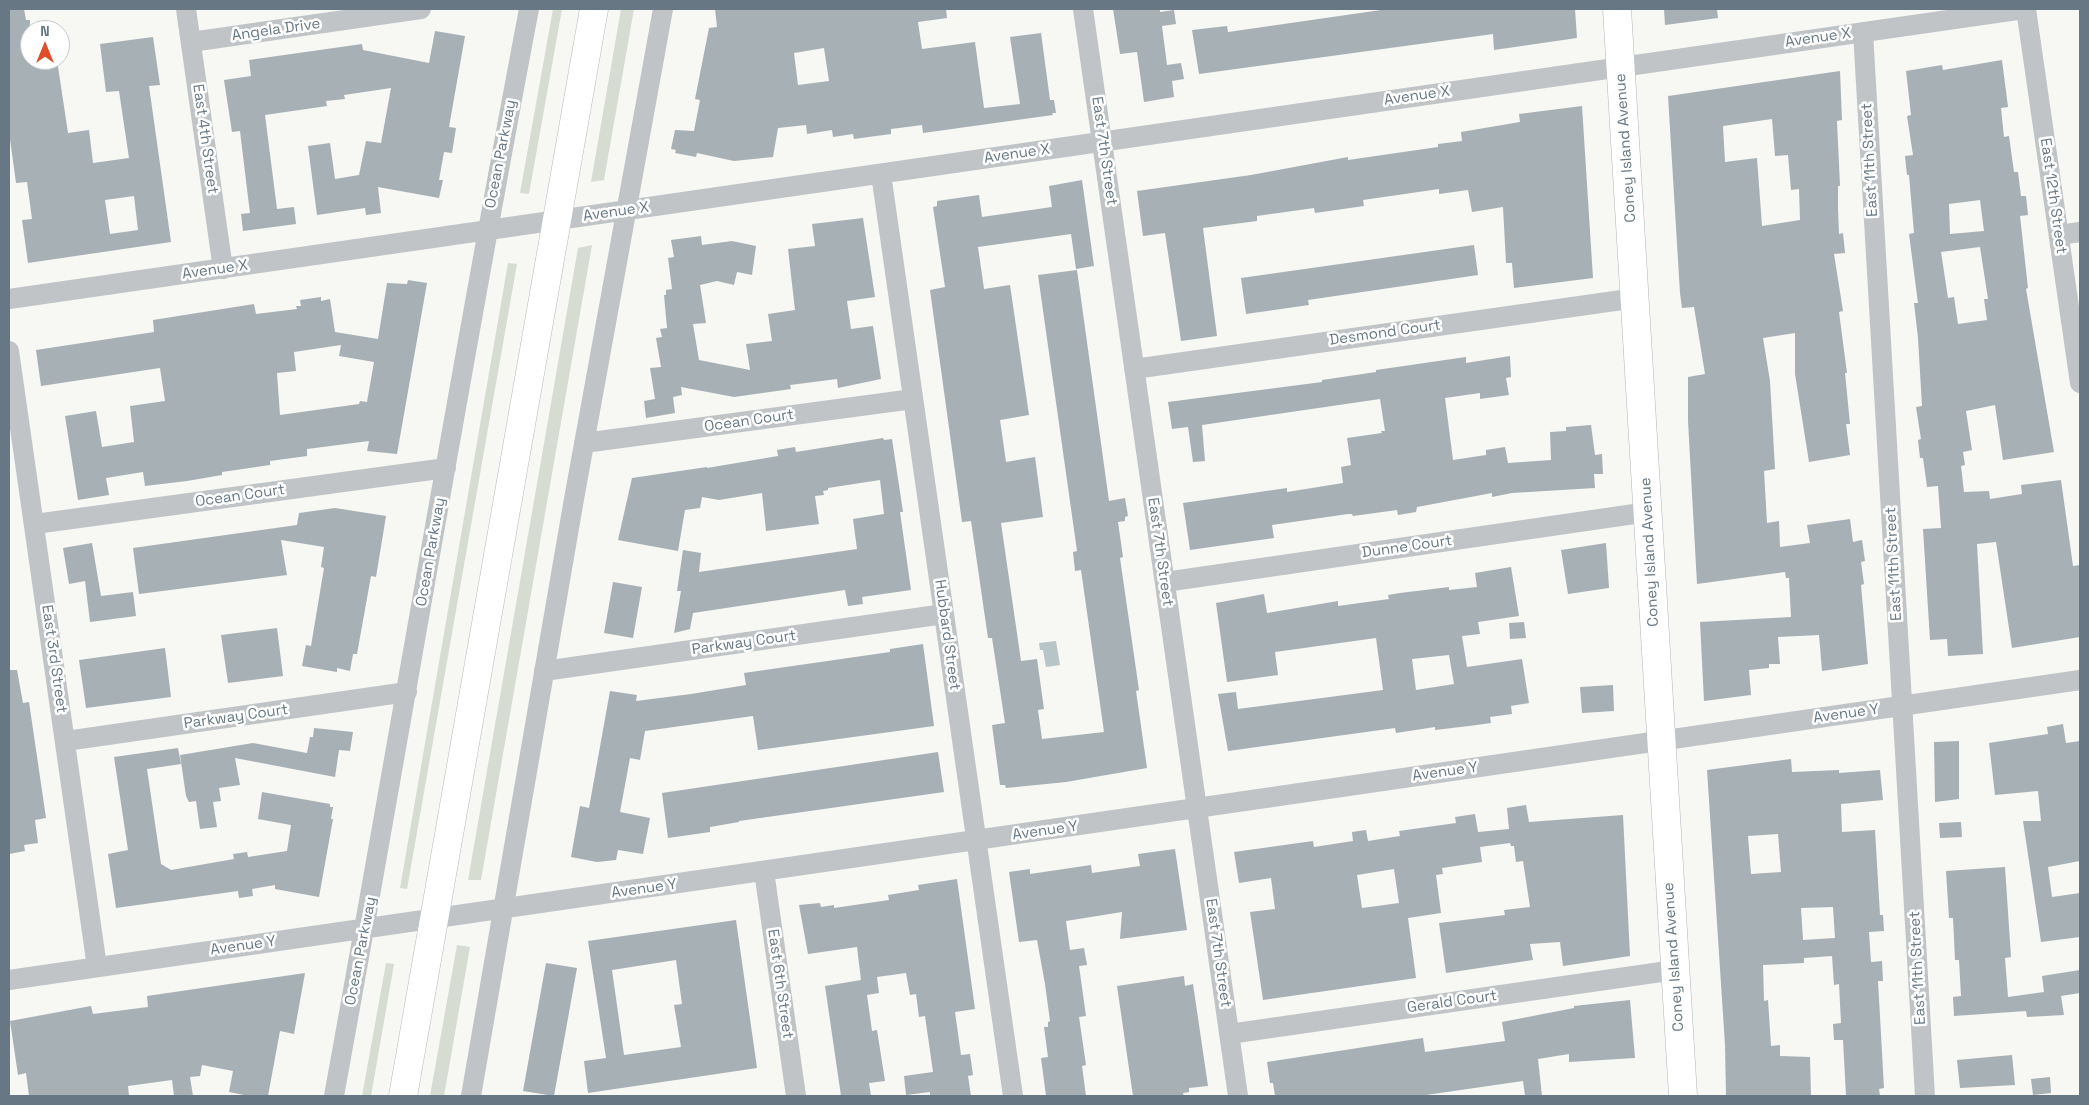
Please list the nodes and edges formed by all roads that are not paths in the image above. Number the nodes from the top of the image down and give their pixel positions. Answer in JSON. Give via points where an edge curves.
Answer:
{"nodes":[{"id":1,"x":186,"y":9,"type":"edge"},
{"id":2,"x":415,"y":9,"type":"edge"},
{"id":3,"x":529,"y":9,"type":"edge"},
{"id":4,"x":594,"y":9,"type":"edge"},
{"id":5,"x":663,"y":9,"type":"edge"},
{"id":6,"x":1083,"y":9,"type":"edge"},
{"id":7,"x":1617,"y":9,"type":"edge"},
{"id":8,"x":2025,"y":9,"type":"edge"},
{"id":9,"x":1863,"y":32,"type":"junction"},
{"id":10,"x":191,"y":42,"type":"junction"},
{"id":11,"x":1621,"y":67,"type":"junction"},
{"id":12,"x":1103,"y":142,"type":"junction"},
{"id":13,"x":881,"y":174,"type":"junction"},
{"id":14,"x":625,"y":211,"type":"junction"},
{"id":15,"x":557,"y":220,"type":"junction"},
{"id":16,"x":487,"y":230,"type":"junction"},
{"id":17,"x":2080,"y":232,"type":"edge"},
{"id":18,"x":2058,"y":235,"type":"junction"},
{"id":19,"x":223,"y":268,"type":"junction"},
{"id":20,"x":1636,"y":298,"type":"junction"},
{"id":21,"x":9,"y":300,"type":"edge"},
{"id":22,"x":9,"y":351,"type":"edge"},
{"id":23,"x":1134,"y":369,"type":"junction"},
{"id":24,"x":2080,"y":382,"type":"edge"},
{"id":25,"x":914,"y":399,"type":"junction"},
{"id":26,"x":584,"y":443,"type":"junction"},
{"id":27,"x":446,"y":468,"type":"junction"},
{"id":28,"x":1648,"y":512,"type":"junction"},
{"id":29,"x":35,"y":524,"type":"junction"},
{"id":30,"x":1165,"y":582,"type":"junction"},
{"id":31,"x":944,"y":614,"type":"junction"},
{"id":32,"x":544,"y":671,"type":"junction"},
{"id":33,"x":2080,"y":680,"type":"edge"},
{"id":34,"x":407,"y":692,"type":"junction"},
{"id":35,"x":1902,"y":706,"type":"junction"},
{"id":36,"x":66,"y":741,"type":"junction"},
{"id":37,"x":1661,"y":741,"type":"junction"},
{"id":38,"x":1198,"y":808,"type":"junction"},
{"id":39,"x":976,"y":840,"type":"junction"},
{"id":40,"x":764,"y":871,"type":"junction"},
{"id":41,"x":504,"y":909,"type":"junction"},
{"id":42,"x":434,"y":919,"type":"junction"},
{"id":43,"x":364,"y":929,"type":"junction"},
{"id":44,"x":97,"y":967,"type":"junction"},
{"id":45,"x":1675,"y":970,"type":"junction"},
{"id":46,"x":9,"y":980,"type":"edge"},
{"id":47,"x":1229,"y":1034,"type":"junction"},
{"id":48,"x":334,"y":1096,"type":"edge"},
{"id":49,"x":403,"y":1096,"type":"edge"},
{"id":50,"x":471,"y":1096,"type":"edge"},
{"id":51,"x":796,"y":1096,"type":"edge"},
{"id":52,"x":1013,"y":1096,"type":"edge"},
{"id":53,"x":1238,"y":1096,"type":"edge"},
{"id":54,"x":1683,"y":1096,"type":"edge"},
{"id":55,"x":1925,"y":1096,"type":"edge"}],
"edges":[{"from":1,"to":10,"type":"street","name":"East 4th Street"},
{"from":2,"to":10,"type":"street","name":"Angela Drive"},
{"from":3,"to":16,"type":"street","name":"Ocean Parkway"},
{"from":4,"to":15,"type":"main road"},
{"from":5,"to":14,"type":"street"},
{"from":6,"to":12,"type":"street","name":"East 7th Street"},
{"from":7,"to":11,"type":"main road","name":"Coney Island Avenue"},
{"from":8,"to":9,"type":"street","name":"Avenue X"},
{"from":8,"to":18,"type":"street","name":"East 12th Street"},
{"from":9,"to":11,"type":"street","name":"Avenue X"},
{"from":9,"to":35,"type":"street","name":"East 11th Street"},
{"from":10,"to":19,"type":"street","name":"East 4th Street"},
{"from":11,"to":12,"type":"street","name":"Avenue X"},
{"from":11,"to":20,"type":"main road","name":"Coney Island Avenue"},
{"from":12,"to":13,"type":"street","name":"Avenue X"},
{"from":12,"to":23,"type":"street","name":"East 7th Street"},
{"from":13,"to":14,"type":"street","name":"Avenue X"},
{"from":13,"to":25,"type":"street","name":"Hubbard Street"},
{"from":14,"to":15,"type":"street","name":"Avenue X"},
{"from":14,"to":26,"type":"street"},
{"from":15,"to":16,"type":"street","name":"Avenue X"},
{"from":15,"to":42,"type":"main road"},
{"from":16,"to":19,"type":"street","name":"Avenue X"},
{"from":16,"to":27,"type":"street","name":"Ocean Parkway"},
{"from":17,"to":18,"type":"street"},
{"from":18,"to":24,"type":"street","name":"East 12th Street"},
{"from":19,"to":21,"type":"street","name":"Avenue X"},
{"from":20,"to":23,"type":"street","name":"Desmond Court"},
{"from":20,"to":28,"type":"main road","name":"Coney Island Avenue"},
{"from":22,"to":29,"type":"street","name":"East 3rd Street"},
{"from":23,"to":30,"type":"street","name":"East 7th Street"},
{"from":25,"to":26,"type":"street","name":"Ocean Court"},
{"from":25,"to":31,"type":"street","name":"Hubbard Street"},
{"from":26,"to":32,"type":"street"},
{"from":27,"to":29,"type":"street","name":"Ocean Court"},
{"from":27,"to":34,"type":"street","name":"Ocean Parkway"},
{"from":28,"to":30,"type":"street","name":"Dunne Court"},
{"from":28,"to":37,"type":"main road","name":"Coney Island Avenue"},
{"from":29,"to":36,"type":"street","name":"East 3rd Street"},
{"from":30,"to":38,"type":"street","name":"East 7th Street"},
{"from":31,"to":32,"type":"street","name":"Parkway Court"},
{"from":31,"to":39,"type":"street","name":"Hubbard Street"},
{"from":32,"to":41,"type":"street"},
{"from":33,"to":35,"type":"street","name":"Avenue Y"},
{"from":34,"to":36,"type":"street","name":"Parkway Court"},
{"from":34,"to":43,"type":"street","name":"Ocean Parkway"},
{"from":35,"to":37,"type":"street","name":"Avenue Y"},
{"from":35,"to":55,"type":"street","name":"East 11th Street"},
{"from":36,"to":44,"type":"street","name":"East 3rd Street"},
{"from":37,"to":38,"type":"street","name":"Avenue Y"},
{"from":37,"to":45,"type":"main road","name":"Coney Island Avenue"},
{"from":38,"to":39,"type":"street","name":"Avenue Y"},
{"from":38,"to":47,"type":"street","name":"East 7th Street"},
{"from":39,"to":40,"type":"street","name":"Avenue Y"},
{"from":39,"to":52,"type":"street","name":"Hubbard Street"},
{"from":40,"to":41,"type":"street","name":"Avenue Y"},
{"from":40,"to":51,"type":"street","name":"East 6th Street"},
{"from":41,"to":42,"type":"street","name":"Avenue Y"},
{"from":41,"to":50,"type":"street"},
{"from":42,"to":43,"type":"street","name":"Avenue Y"},
{"from":42,"to":49,"type":"main road"},
{"from":43,"to":44,"type":"street","name":"Avenue Y"},
{"from":43,"to":48,"type":"street","name":"Ocean Parkway"},
{"from":44,"to":46,"type":"street","name":"Avenue Y"},
{"from":45,"to":47,"type":"street","name":"Gerald Court"},
{"from":45,"to":54,"type":"main road","name":"Coney Island Avenue"},
{"from":47,"to":53,"type":"street","name":"East 7th Street"}]}
